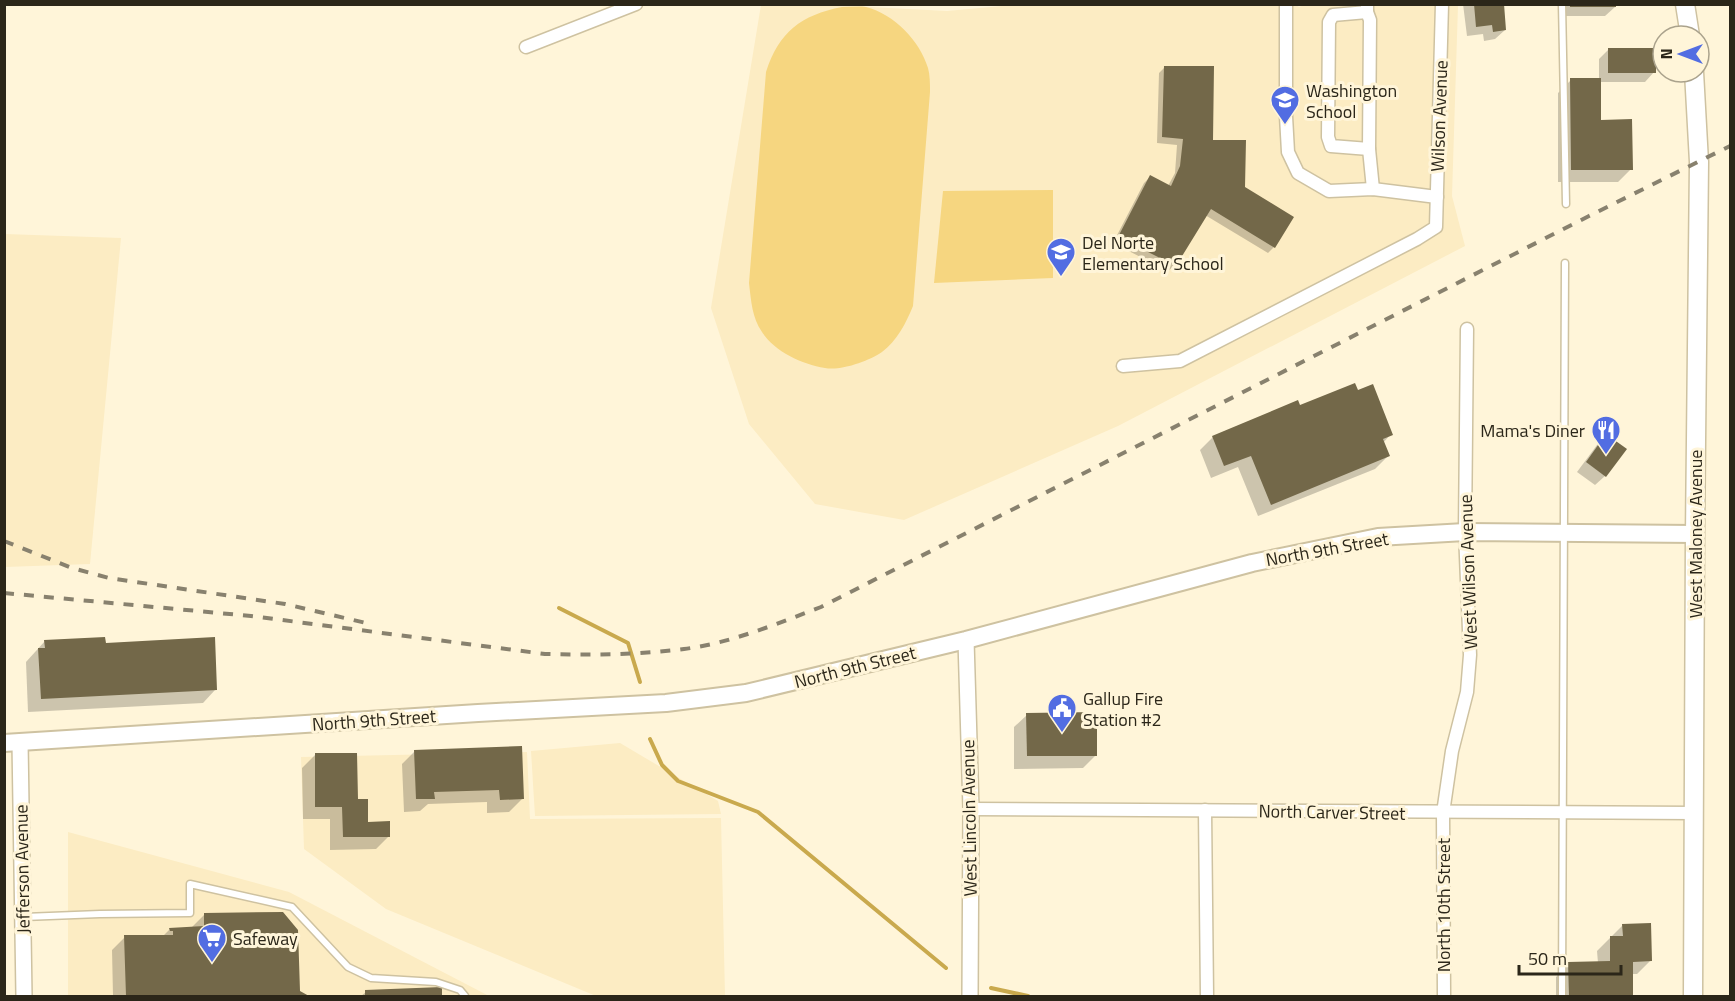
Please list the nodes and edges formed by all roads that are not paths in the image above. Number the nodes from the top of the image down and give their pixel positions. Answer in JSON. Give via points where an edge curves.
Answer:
{"nodes":[{"id":1,"x":636,"y":4,"type":"edge"},
{"id":2,"x":1286,"y":4,"type":"edge"},
{"id":3,"x":1442,"y":4,"type":"edge"},
{"id":4,"x":1562,"y":4,"type":"edge"},
{"id":5,"x":1685,"y":4,"type":"edge"},
{"id":6,"x":1367,"y":8,"type":"edge"},
{"id":7,"x":1688,"y":24,"type":"edge"},
{"id":8,"x":526,"y":47,"type":"dead end"},
{"id":9,"x":1695,"y":84,"type":"edge"},
{"id":10,"x":1369,"y":149,"type":"junction"},
{"id":11,"x":1373,"y":189,"type":"junction"},
{"id":12,"x":1437,"y":197,"type":"junction"},
{"id":13,"x":1566,"y":204,"type":"dead end"},
{"id":14,"x":1565,"y":263,"type":"dead end"},
{"id":15,"x":1467,"y":329,"type":"dead end"},
{"id":16,"x":1123,"y":366,"type":"dead end"},
{"id":17,"x":1465,"y":532,"type":"junction"},
{"id":18,"x":1565,"y":533,"type":"junction"},
{"id":19,"x":1695,"y":534,"type":"junction"},
{"id":20,"x":966,"y":640,"type":"junction"},
{"id":21,"x":12,"y":742,"type":"edge"},
{"id":22,"x":971,"y":809,"type":"junction"},
{"id":23,"x":1205,"y":810,"type":"junction"},
{"id":24,"x":1443,"y":813,"type":"junction"},
{"id":25,"x":1564,"y":813,"type":"junction"},
{"id":26,"x":1694,"y":813,"type":"junction"},
{"id":27,"x":23,"y":917,"type":"junction"},
{"id":28,"x":24,"y":996,"type":"edge"},
{"id":29,"x":465,"y":996,"type":"edge"},
{"id":30,"x":970,"y":996,"type":"edge"},
{"id":31,"x":1207,"y":996,"type":"edge"},
{"id":32,"x":1444,"y":996,"type":"edge"},
{"id":33,"x":1562,"y":996,"type":"edge"},
{"id":34,"x":1693,"y":996,"type":"edge"}],
"edges":[{"from":1,"to":8,"type":"street"},
{"from":2,"to":11,"type":"street","via":[[1286,117],[1292,162],[1299,173],[1329,191]]},
{"from":3,"to":12,"type":"street","name":"Wilson Avenue"},
{"from":4,"to":13,"type":"lane"},
{"from":5,"to":7,"type":"main road"},
{"from":6,"to":10,"type":"street"},
{"from":6,"to":10,"type":"street","via":[[1333,15],[1329,22],[1328,137],[1331,146]]},
{"from":9,"to":19,"type":"main road","name":"West Maloney Avenue","via":[[1698,162]]},
{"from":10,"to":11,"type":"street"},
{"from":11,"to":12,"type":"street"},
{"from":12,"to":16,"type":"street","name":"Wilson Avenue","via":[[1436,227],[1417,239],[1180,361]]},
{"from":14,"to":18,"type":"lane"},
{"from":15,"to":17,"type":"street","name":"West Wilson Avenue"},
{"from":17,"to":18,"type":"main road","name":"North 9th Street"},
{"from":17,"to":20,"type":"main road","name":"North 9th Street","via":[[1378,537],[1252,563]]},
{"from":17,"to":24,"type":"street","name":"West Wilson Avenue","via":[[1470,655],[1467,692],[1452,751]]},
{"from":18,"to":19,"type":"main road","name":"North 9th Street"},
{"from":18,"to":25,"type":"lane"},
{"from":19,"to":26,"type":"main road","name":"West Maloney Avenue"},
{"from":20,"to":21,"type":"main road","name":"North 9th Street","via":[[746,693],[666,703]]},
{"from":20,"to":22,"type":"street","name":"West Lincoln Avenue"},
{"from":21,"to":27,"type":"street","name":"Jefferson Avenue"},
{"from":22,"to":23,"type":"street","name":"North Carver Street"},
{"from":22,"to":30,"type":"street","name":"West Lincoln Avenue"},
{"from":23,"to":24,"type":"street","name":"North Carver Street"},
{"from":23,"to":31,"type":"street"},
{"from":24,"to":25,"type":"street","name":"North Carver Street"},
{"from":24,"to":32,"type":"street","name":"North 10th Street"},
{"from":25,"to":26,"type":"street","name":"North Carver Street"},
{"from":25,"to":33,"type":"lane"},
{"from":26,"to":34,"type":"main road","name":"West Maloney Avenue"},
{"from":27,"to":28,"type":"street","name":"Jefferson Avenue"},
{"from":27,"to":29,"type":"lane","via":[[190,913],[190,884],[292,907],[348,967],[371,978],[436,982],[460,990]]}]}
